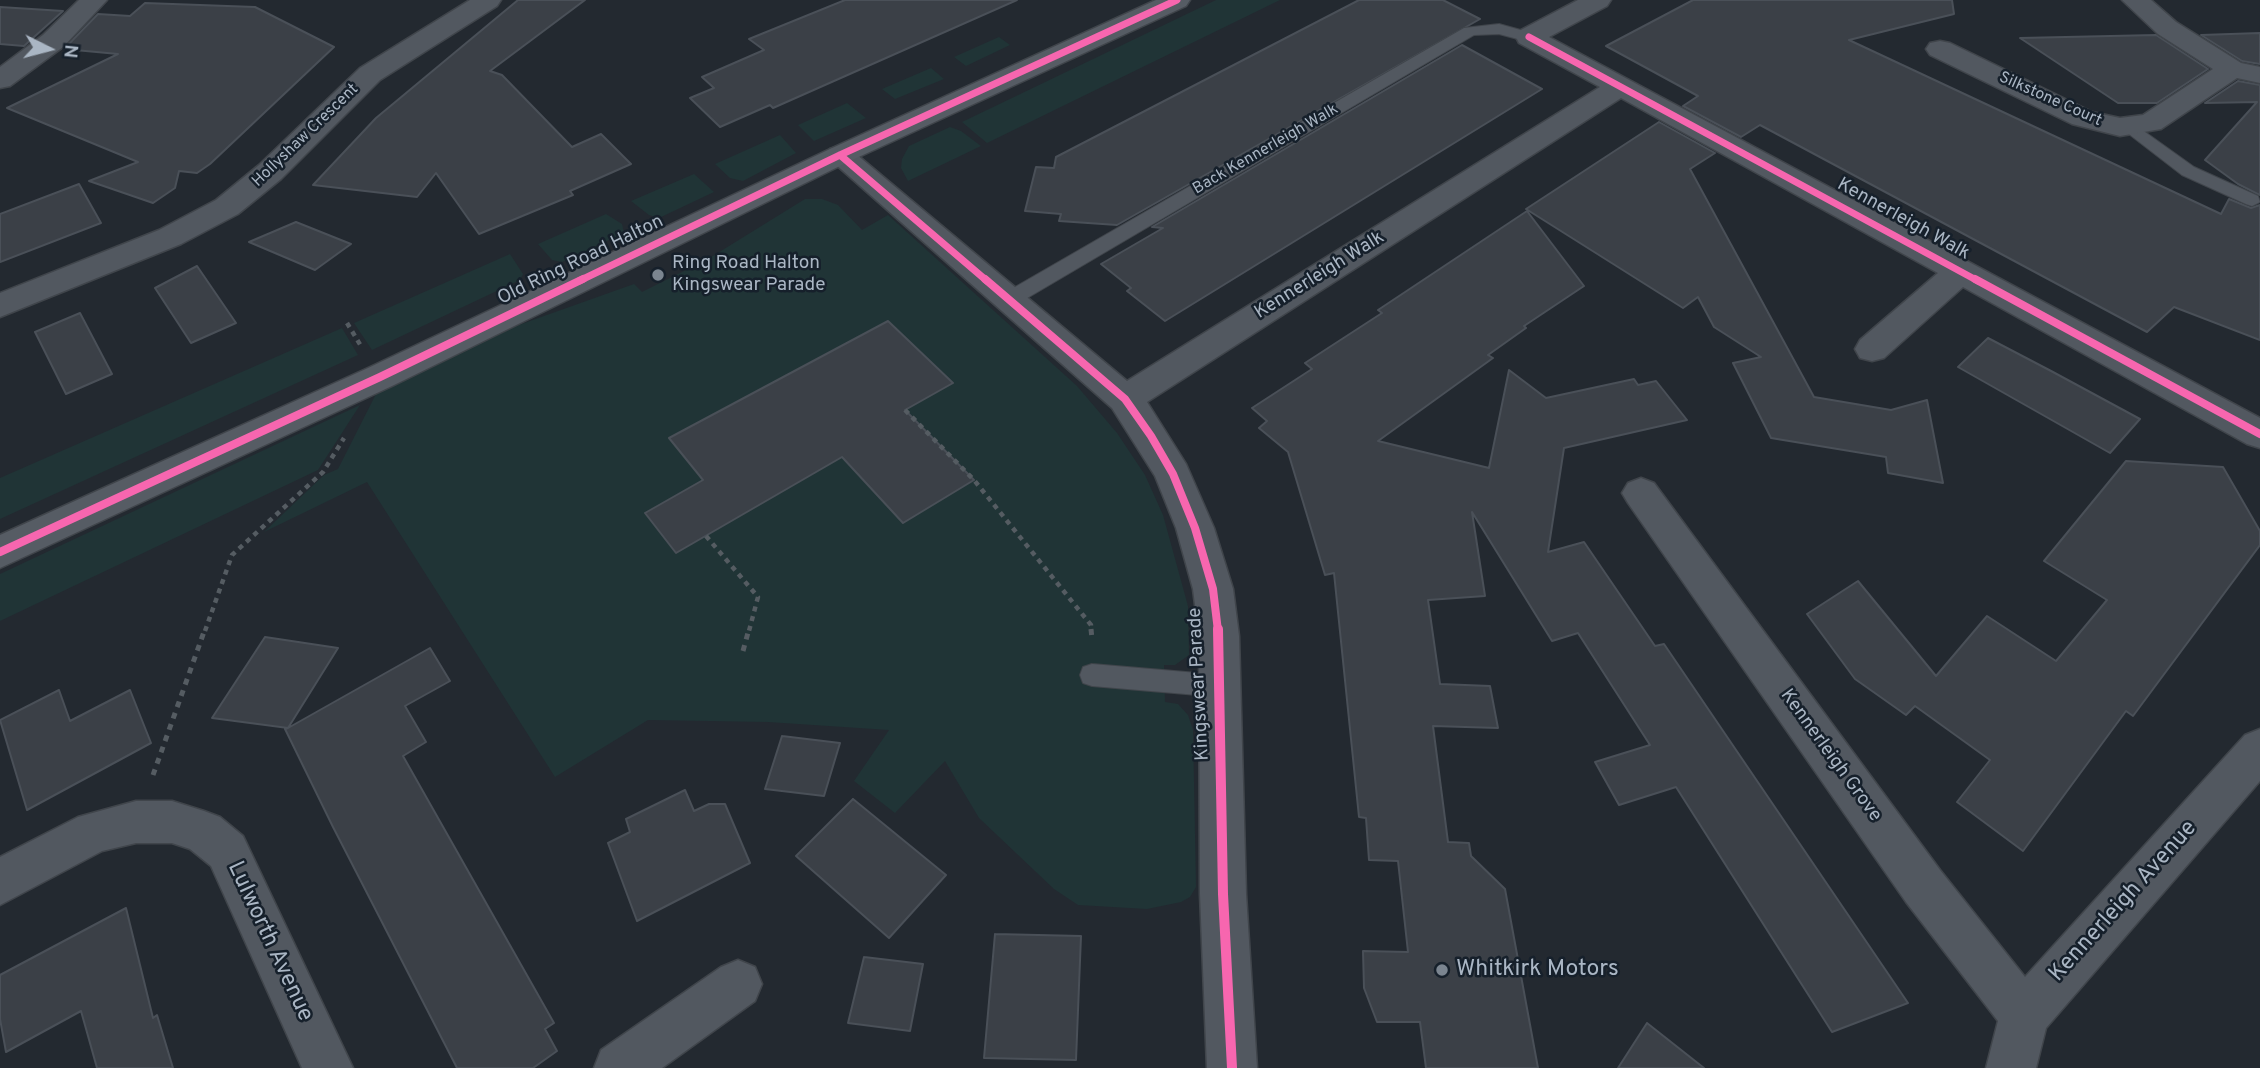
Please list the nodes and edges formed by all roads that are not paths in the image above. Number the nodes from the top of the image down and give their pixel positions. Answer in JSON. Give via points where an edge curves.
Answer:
{"nodes":[{"id":1,"x":94,"y":0,"type":"edge"},
{"id":2,"x":488,"y":0,"type":"edge"},
{"id":3,"x":1177,"y":0,"type":"edge"},
{"id":4,"x":1598,"y":0,"type":"edge"},
{"id":5,"x":2135,"y":0,"type":"edge"},
{"id":6,"x":1529,"y":37,"type":"junction"},
{"id":7,"x":1940,"y":49,"type":"dead end"},
{"id":8,"x":2232,"y":69,"type":"junction"},
{"id":9,"x":2260,"y":75,"type":"edge"},
{"id":10,"x":0,"y":80,"type":"edge"},
{"id":11,"x":1621,"y":86,"type":"junction"},
{"id":12,"x":2131,"y":127,"type":"junction"},
{"id":13,"x":840,"y":155,"type":"junction"},
{"id":14,"x":2252,"y":200,"type":"dead end"},
{"id":15,"x":1961,"y":271,"type":"junction"},
{"id":16,"x":1010,"y":299,"type":"junction"},
{"id":17,"x":0,"y":306,"type":"edge"},
{"id":18,"x":1872,"y":349,"type":"dead end"},
{"id":19,"x":1125,"y":399,"type":"junction"},
{"id":20,"x":2260,"y":434,"type":"edge"},
{"id":21,"x":1641,"y":493,"type":"dead end"},
{"id":22,"x":0,"y":552,"type":"edge"},
{"id":23,"x":1092,"y":675,"type":"road end"},
{"id":24,"x":1221,"y":686,"type":"junction"},
{"id":25,"x":2260,"y":748,"type":"edge"},
{"id":26,"x":0,"y":882,"type":"edge"},
{"id":27,"x":738,"y":984,"type":"dead end"},
{"id":28,"x":2024,"y":1015,"type":"junction"},
{"id":29,"x":328,"y":1068,"type":"edge"},
{"id":30,"x":619,"y":1068,"type":"edge"},
{"id":31,"x":1232,"y":1068,"type":"edge"},
{"id":32,"x":2011,"y":1068,"type":"edge"}],
"edges":[{"from":1,"to":10,"type":"street","via":[[53,41]]},
{"from":2,"to":17,"type":"street","name":"Hollyshaw Crescent","via":[[370,74],[270,172],[227,207],[170,237]]},
{"from":3,"to":13,"type":"main road","name":"Old Ring Road Halton"},
{"from":4,"to":6,"type":"street"},
{"from":5,"to":8,"type":"street","via":[[2167,28]]},
{"from":6,"to":11,"type":"street","name":"Kennerleigh Walk"},
{"from":6,"to":16,"type":"lane","name":"Back Kennerleigh Walk","via":[[1499,29],[1470,32]]},
{"from":7,"to":12,"type":"street","name":"Silkstone Court","via":[[2082,118]]},
{"from":8,"to":9,"type":"street"},
{"from":8,"to":12,"type":"street","name":"Silkstone Court","via":[[2151,123]]},
{"from":11,"to":15,"type":"street","name":"Kennerleigh Walk"},
{"from":11,"to":19,"type":"street","name":"Kennerleigh Walk"},
{"from":12,"to":14,"type":"lane","via":[[2188,171]]},
{"from":13,"to":16,"type":"street","name":"Kingswear Parade"},
{"from":13,"to":22,"type":"main road","name":"Old Ring Road Halton","via":[[380,377]]},
{"from":15,"to":18,"type":"street"},
{"from":15,"to":20,"type":"street","name":"Kennerleigh Walk"},
{"from":16,"to":19,"type":"street","name":"Kingswear Parade"},
{"from":19,"to":24,"type":"street","name":"Kingswear Parade","via":[[1167,465],[1195,528],[1213,589]]},
{"from":21,"to":28,"type":"street","name":"Kennerleigh Grove","via":[[1923,886]]},
{"from":23,"to":24,"type":"lane"},
{"from":24,"to":31,"type":"street","name":"Kingswear Parade","via":[[1223,894]]},
{"from":25,"to":28,"type":"street","name":"Kennerleigh Avenue"},
{"from":26,"to":29,"type":"street","name":"Lulworth Avenue","via":[[94,832],[136,822],[172,822],[204,832],[227,851]]},
{"from":27,"to":30,"type":"street"},
{"from":28,"to":32,"type":"street","name":"Kennerleigh Avenue"}]}
